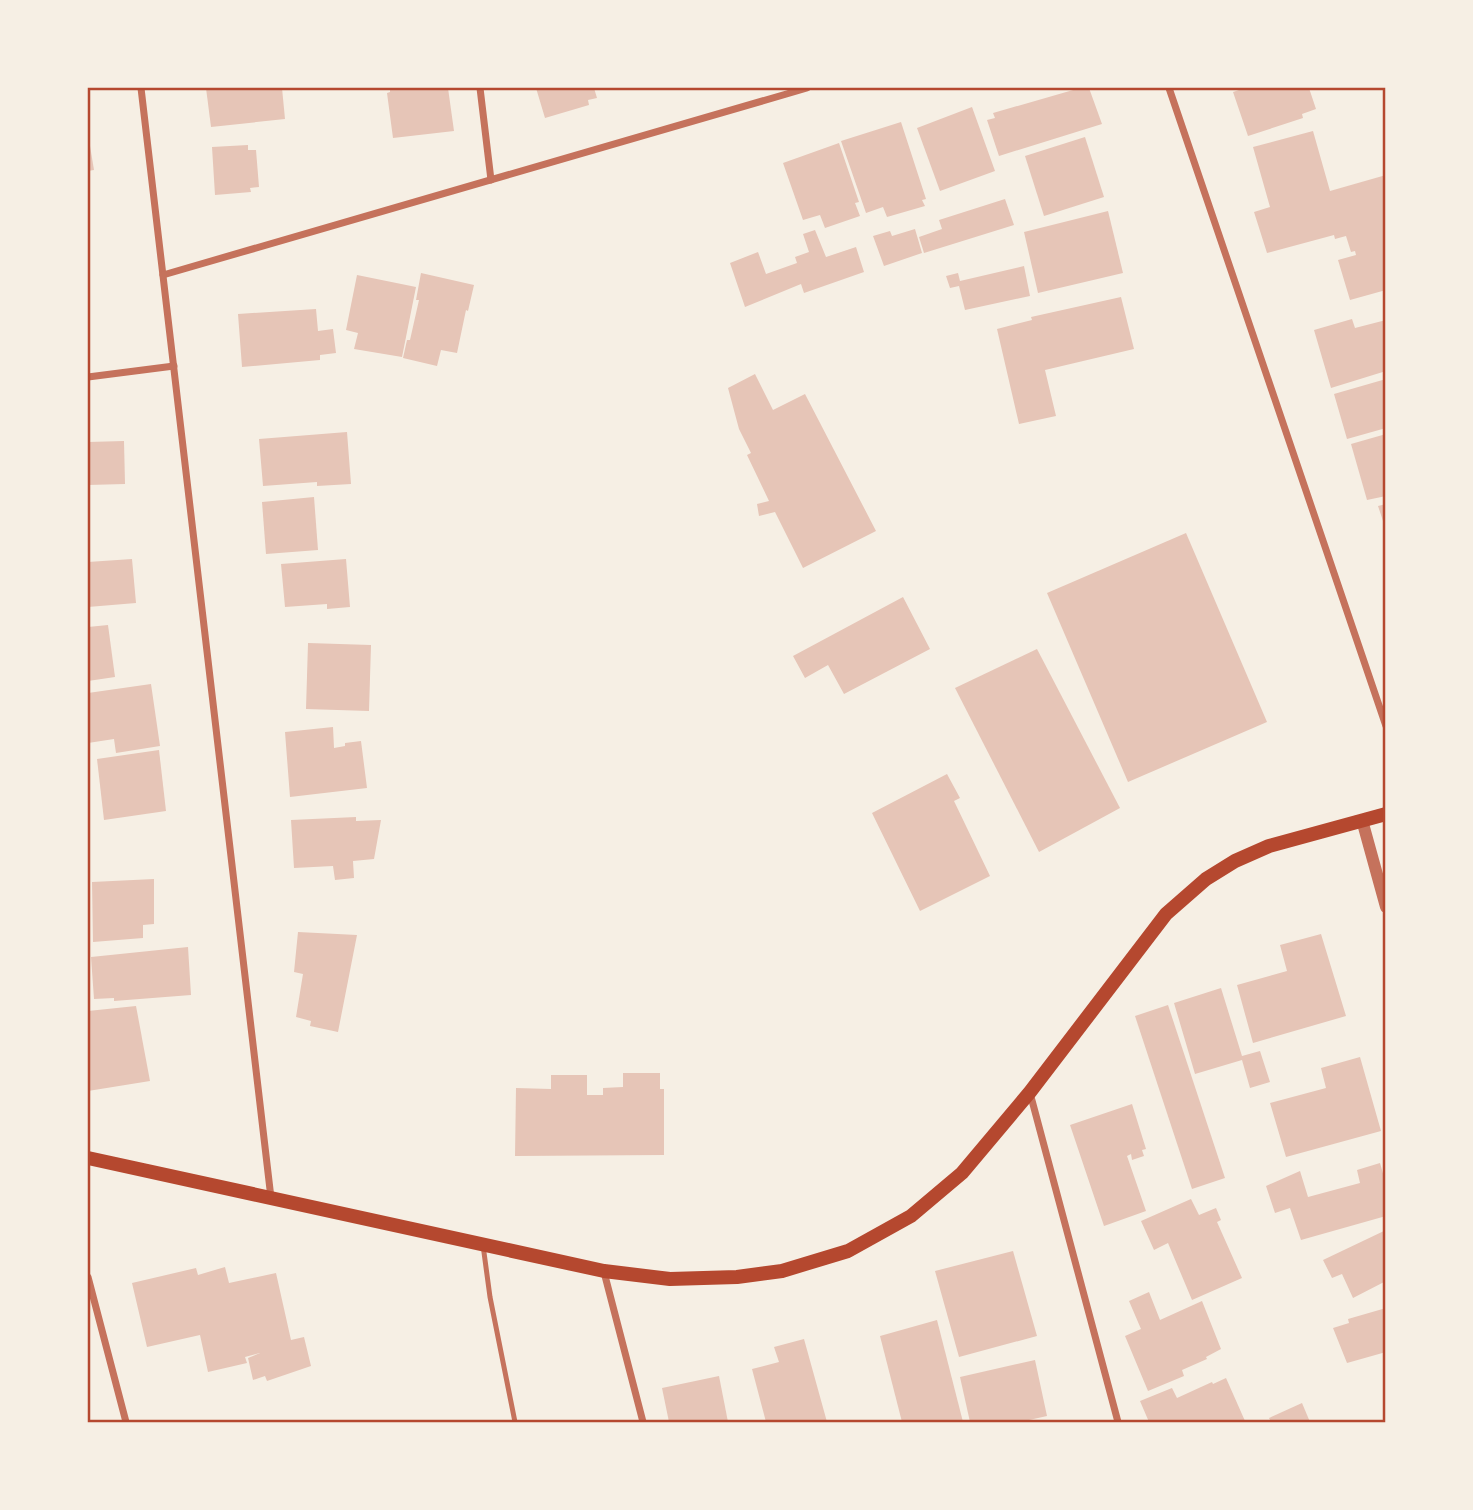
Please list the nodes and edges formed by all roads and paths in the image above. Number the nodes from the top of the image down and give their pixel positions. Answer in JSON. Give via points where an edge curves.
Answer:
{"nodes":[{"id":1,"x":141,"y":88,"type":"edge"},
{"id":2,"x":480,"y":88,"type":"edge"},
{"id":3,"x":807,"y":88,"type":"edge"},
{"id":4,"x":1169,"y":88,"type":"edge"},
{"id":5,"x":491,"y":180,"type":"junction"},
{"id":6,"x":163,"y":275,"type":"junction"},
{"id":7,"x":174,"y":366,"type":"junction"},
{"id":8,"x":88,"y":377,"type":"edge"},
{"id":9,"x":1385,"y":726,"type":"edge"},
{"id":10,"x":1385,"y":814,"type":"edge"},
{"id":11,"x":1362,"y":820,"type":"junction"},
{"id":12,"x":1385,"y":907,"type":"edge"},
{"id":13,"x":1030,"y":1092,"type":"junction"},
{"id":14,"x":88,"y":1158,"type":"edge"},
{"id":15,"x":271,"y":1199,"type":"junction"},
{"id":16,"x":483,"y":1245,"type":"junction"},
{"id":17,"x":604,"y":1271,"type":"junction"},
{"id":18,"x":88,"y":1277,"type":"edge"},
{"id":19,"x":126,"y":1423,"type":"edge"},
{"id":20,"x":515,"y":1423,"type":"edge"},
{"id":21,"x":643,"y":1423,"type":"edge"},
{"id":22,"x":1118,"y":1423,"type":"edge"}],
"edges":[{"from":1,"to":6,"type":"street"},
{"from":2,"to":5,"type":"street"},
{"from":3,"to":5,"type":"street"},
{"from":4,"to":9,"type":"street"},
{"from":5,"to":6,"type":"street"},
{"from":6,"to":7,"type":"street"},
{"from":7,"to":8,"type":"street"},
{"from":7,"to":15,"type":"street"},
{"from":10,"to":11,"type":"main road"},
{"from":11,"to":12,"type":"street"},
{"from":11,"to":13,"type":"main road","via":[[1269,846],[1206,878],[1166,914]]},
{"from":13,"to":17,"type":"main road","via":[[962,1173],[911,1216],[848,1251],[782,1272],[737,1277],[670,1279]]},
{"from":13,"to":22,"type":"street"},
{"from":14,"to":15,"type":"main road"},
{"from":15,"to":16,"type":"main road"},
{"from":16,"to":17,"type":"main road"},
{"from":16,"to":20,"type":"lane"},
{"from":17,"to":21,"type":"street"},
{"from":18,"to":19,"type":"street"}]}
